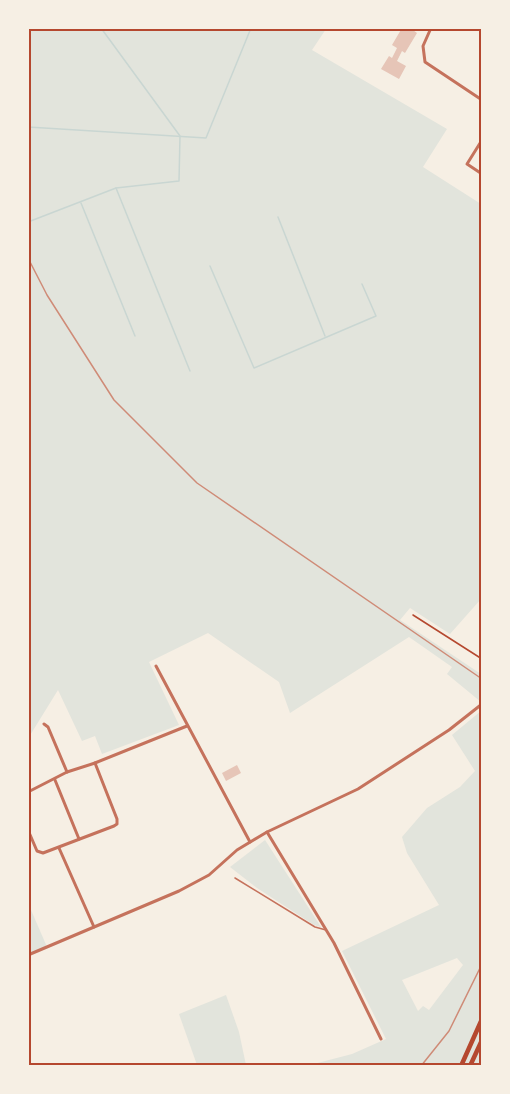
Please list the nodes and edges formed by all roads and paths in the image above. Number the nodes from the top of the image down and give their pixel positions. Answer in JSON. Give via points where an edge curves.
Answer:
{"nodes":[{"id":1,"x":431,"y":28,"type":"edge"},
{"id":2,"x":482,"y":100,"type":"edge"},
{"id":3,"x":482,"y":140,"type":"edge"},
{"id":4,"x":482,"y":174,"type":"edge"},
{"id":5,"x":413,"y":615,"type":"dead end"},
{"id":6,"x":482,"y":659,"type":"edge"},
{"id":7,"x":156,"y":666,"type":"dead end"},
{"id":8,"x":482,"y":704,"type":"edge"},
{"id":9,"x":44,"y":724,"type":"dead end"},
{"id":10,"x":187,"y":726,"type":"junction"},
{"id":11,"x":95,"y":763,"type":"junction"},
{"id":12,"x":67,"y":772,"type":"junction"},
{"id":13,"x":55,"y":779,"type":"junction"},
{"id":14,"x":28,"y":792,"type":"edge"},
{"id":15,"x":28,"y":830,"type":"edge"},
{"id":16,"x":267,"y":832,"type":"junction"},
{"id":17,"x":80,"y":839,"type":"junction"},
{"id":18,"x":250,"y":842,"type":"junction"},
{"id":19,"x":59,"y":848,"type":"junction"},
{"id":20,"x":235,"y":878,"type":"dead end"},
{"id":21,"x":94,"y":927,"type":"junction"},
{"id":22,"x":326,"y":931,"type":"junction"},
{"id":23,"x":28,"y":955,"type":"edge"},
{"id":24,"x":482,"y":1018,"type":"edge"},
{"id":25,"x":381,"y":1039,"type":"dead end"},
{"id":26,"x":482,"y":1040,"type":"edge"},
{"id":27,"x":461,"y":1065,"type":"edge"},
{"id":28,"x":470,"y":1065,"type":"edge"}],
"edges":[{"from":1,"to":2,"type":"street","via":[[423,46],[425,62]]},
{"from":3,"to":4,"type":"street","via":[[467,164]]},
{"from":5,"to":6,"type":"path"},
{"from":7,"to":10,"type":"street"},
{"from":8,"to":16,"type":"street","via":[[358,789]]},
{"from":9,"to":12,"type":"street"},
{"from":10,"to":11,"type":"street"},
{"from":10,"to":18,"type":"street"},
{"from":11,"to":12,"type":"street"},
{"from":11,"to":17,"type":"street","via":[[117,824]]},
{"from":12,"to":13,"type":"street"},
{"from":13,"to":14,"type":"street"},
{"from":13,"to":17,"type":"street"},
{"from":15,"to":19,"type":"street","via":[[40,853]]},
{"from":16,"to":18,"type":"street"},
{"from":16,"to":22,"type":"street"},
{"from":17,"to":19,"type":"street"},
{"from":18,"to":21,"type":"street","via":[[209,875]]},
{"from":19,"to":21,"type":"street"},
{"from":20,"to":22,"type":"lane"},
{"from":21,"to":23,"type":"street"},
{"from":22,"to":25,"type":"street"},
{"from":24,"to":27,"type":"main road"},
{"from":26,"to":28,"type":"main road"}]}
